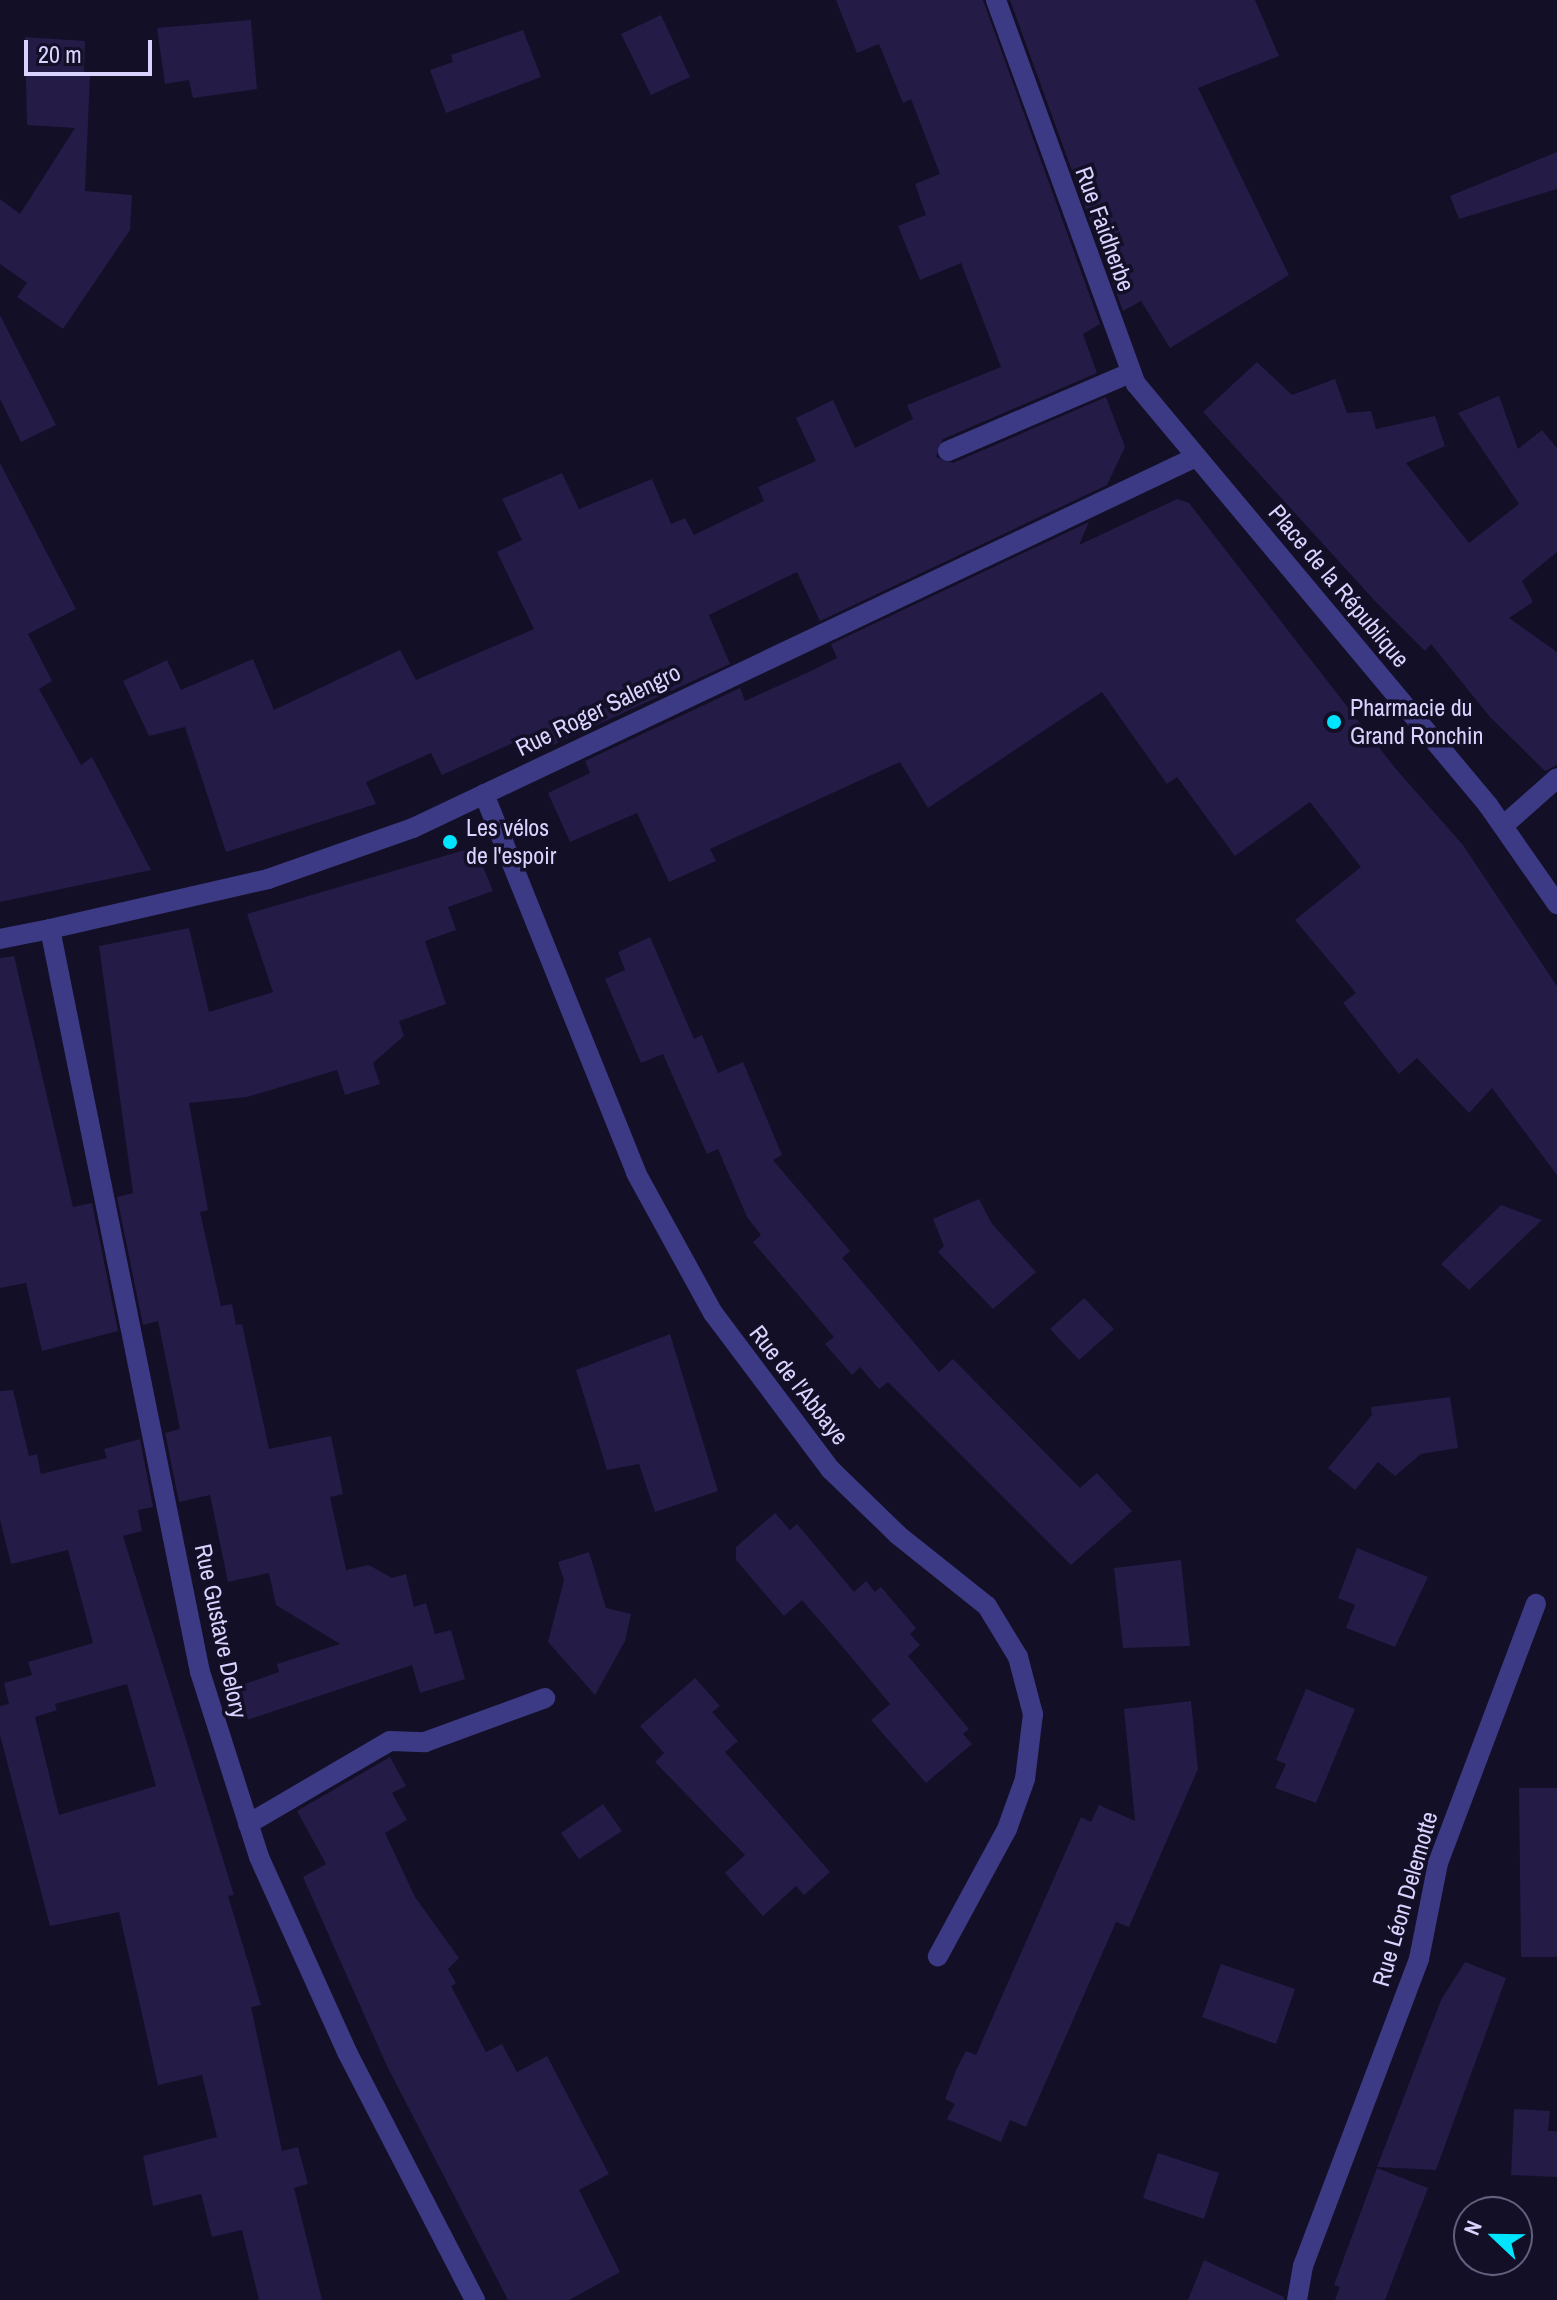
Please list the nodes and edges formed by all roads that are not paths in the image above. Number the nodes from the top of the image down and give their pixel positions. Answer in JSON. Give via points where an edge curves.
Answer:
{"nodes":[{"id":1,"x":996,"y":0,"type":"edge"},
{"id":2,"x":1130,"y":373,"type":"junction"},
{"id":3,"x":948,"y":451,"type":"dead end"},
{"id":4,"x":1194,"y":458,"type":"junction"},
{"id":5,"x":1557,"y":778,"type":"edge"},
{"id":6,"x":484,"y":794,"type":"junction"},
{"id":7,"x":1503,"y":826,"type":"junction"},
{"id":8,"x":1557,"y":904,"type":"edge"},
{"id":9,"x":50,"y":929,"type":"junction"},
{"id":10,"x":0,"y":939,"type":"edge"},
{"id":11,"x":1536,"y":1604,"type":"dead end"},
{"id":12,"x":545,"y":1698,"type":"dead end"},
{"id":13,"x":248,"y":1824,"type":"junction"},
{"id":14,"x":938,"y":1956,"type":"dead end"},
{"id":15,"x":475,"y":2300,"type":"edge"},
{"id":16,"x":1297,"y":2300,"type":"edge"}],
"edges":[{"from":1,"to":2,"type":"street","name":"Rue Faidherbe"},
{"from":2,"to":3,"type":"street"},
{"from":2,"to":4,"type":"street","name":"Rue Faidherbe"},
{"from":4,"to":6,"type":"street","name":"Rue Roger Salengro"},
{"from":4,"to":7,"type":"street","name":"Place de la République"},
{"from":5,"to":7,"type":"street"},
{"from":6,"to":9,"type":"street","name":"Rue Roger Salengro","via":[[311,867],[165,907]]},
{"from":6,"to":14,"type":"street","name":"Rue de l'Abbaye","via":[[636,1173],[713,1313],[778,1406],[852,1493],[987,1606],[1023,1668],[1034,1734],[1025,1779],[1007,1829]]},
{"from":7,"to":8,"type":"street","name":"Place de la République"},
{"from":9,"to":10,"type":"street","name":"Rue Roger Salengro"},
{"from":9,"to":13,"type":"street","name":"Rue Gustave Delory","via":[[200,1672]]},
{"from":11,"to":16,"type":"street","name":"Rue Léon Delemotte","via":[[1438,1863],[1419,1959],[1303,2266]]},
{"from":12,"to":13,"type":"street","via":[[425,1742],[390,1741]]},
{"from":13,"to":15,"type":"street","name":"Rue Gustave Delory","via":[[348,2054]]}]}
